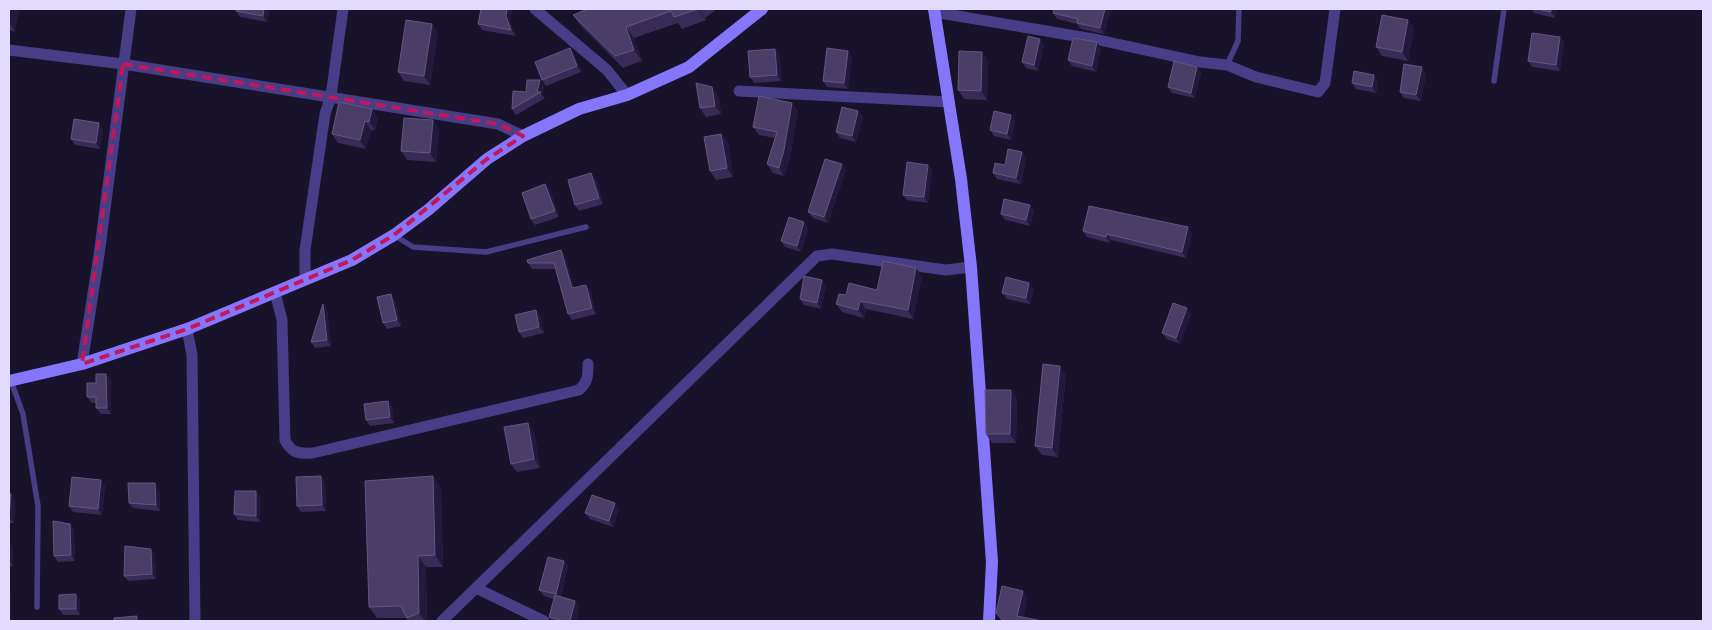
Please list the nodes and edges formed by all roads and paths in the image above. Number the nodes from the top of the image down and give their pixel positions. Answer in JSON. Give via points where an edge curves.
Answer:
{"nodes":[{"id":1,"x":131,"y":9,"type":"edge"},
{"id":2,"x":343,"y":9,"type":"edge"},
{"id":3,"x":535,"y":9,"type":"edge"},
{"id":4,"x":762,"y":9,"type":"edge"},
{"id":5,"x":1239,"y":9,"type":"edge"},
{"id":6,"x":1335,"y":9,"type":"edge"},
{"id":7,"x":1504,"y":9,"type":"edge"},
{"id":8,"x":934,"y":10,"type":"edge"},
{"id":9,"x":9,"y":50,"type":"edge"},
{"id":10,"x":123,"y":64,"type":"junction"},
{"id":11,"x":1227,"y":65,"type":"junction"},
{"id":12,"x":1494,"y":81,"type":"dead end"},
{"id":13,"x":739,"y":91,"type":"dead end"},
{"id":14,"x":627,"y":95,"type":"junction"},
{"id":15,"x":331,"y":96,"type":"junction"},
{"id":16,"x":949,"y":102,"type":"junction"},
{"id":17,"x":523,"y":136,"type":"junction"},
{"id":18,"x":586,"y":227,"type":"dead end"},
{"id":19,"x":394,"y":235,"type":"junction"},
{"id":20,"x":971,"y":267,"type":"junction"},
{"id":21,"x":305,"y":280,"type":"junction"},
{"id":22,"x":275,"y":292,"type":"junction"},
{"id":23,"x":187,"y":329,"type":"junction"},
{"id":24,"x":82,"y":364,"type":"junction"},
{"id":25,"x":588,"y":364,"type":"dead end"},
{"id":26,"x":10,"y":381,"type":"edge"},
{"id":27,"x":476,"y":588,"type":"junction"},
{"id":28,"x":37,"y":608,"type":"dead end"},
{"id":29,"x":195,"y":621,"type":"edge"},
{"id":30,"x":442,"y":621,"type":"edge"},
{"id":31,"x":544,"y":621,"type":"edge"},
{"id":32,"x":989,"y":621,"type":"edge"}],
"edges":[{"from":1,"to":10,"type":"street"},
{"from":2,"to":15,"type":"street"},
{"from":3,"to":14,"type":"street","via":[[607,70]]},
{"from":4,"to":14,"type":"street","via":[[689,67]]},
{"from":5,"to":11,"type":"lane","via":[[1238,41]]},
{"from":6,"to":11,"type":"street","via":[[1325,83],[1318,92],[1256,77]]},
{"from":7,"to":12,"type":"lane"},
{"from":8,"to":11,"type":"street"},
{"from":8,"to":16,"type":"street"},
{"from":9,"to":10,"type":"street"},
{"from":10,"to":15,"type":"street"},
{"from":10,"to":24,"type":"street"},
{"from":13,"to":16,"type":"street"},
{"from":14,"to":17,"type":"street","via":[[579,109]]},
{"from":15,"to":17,"type":"street","via":[[498,124]]},
{"from":15,"to":21,"type":"street","via":[[325,114],[305,250]]},
{"from":16,"to":20,"type":"street","via":[[962,179]]},
{"from":17,"to":19,"type":"street","via":[[487,159]]},
{"from":18,"to":19,"type":"lane","via":[[486,252],[413,247]]},
{"from":19,"to":21,"type":"street","via":[[352,260]]},
{"from":20,"to":27,"type":"street","via":[[946,270],[832,254],[817,256]]},
{"from":20,"to":32,"type":"street","via":[[992,562]]},
{"from":21,"to":22,"type":"street"},
{"from":22,"to":23,"type":"street"},
{"from":22,"to":25,"type":"street","via":[[282,320],[285,440],[289,448],[299,454],[579,390],[586,385]]},
{"from":23,"to":24,"type":"street"},
{"from":23,"to":29,"type":"street","via":[[192,355]]},
{"from":24,"to":26,"type":"street"},
{"from":26,"to":28,"type":"lane","via":[[23,414],[38,506]]},
{"from":27,"to":30,"type":"street"},
{"from":27,"to":31,"type":"street"}]}
